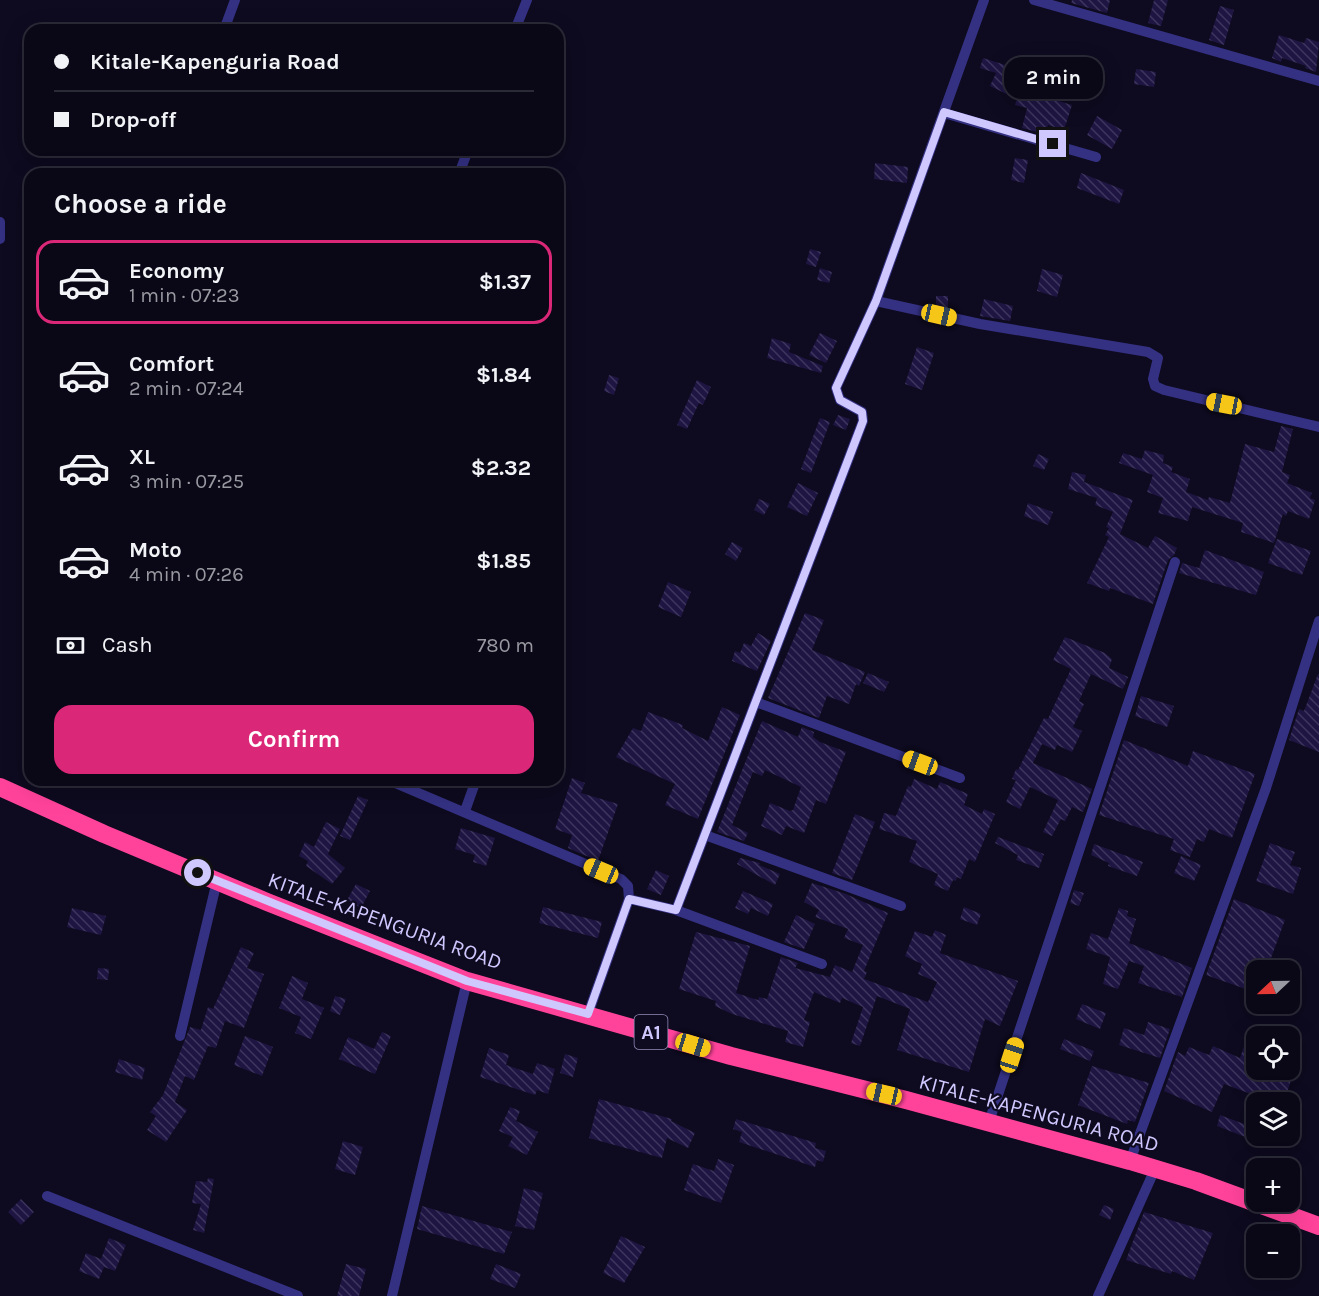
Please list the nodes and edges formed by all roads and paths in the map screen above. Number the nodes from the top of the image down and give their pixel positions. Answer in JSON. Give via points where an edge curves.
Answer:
{"nodes":[{"id":1,"x":235,"y":0,"type":"edge"},
{"id":2,"x":527,"y":0,"type":"edge"},
{"id":3,"x":984,"y":0,"type":"edge"},
{"id":4,"x":1034,"y":0,"type":"edge"},
{"id":5,"x":226,"y":24,"type":"edge"},
{"id":6,"x":517,"y":24,"type":"edge"},
{"id":7,"x":1319,"y":81,"type":"edge"},
{"id":8,"x":944,"y":112,"type":"junction"},
{"id":9,"x":1096,"y":157,"type":"dead end"},
{"id":10,"x":0,"y":222,"type":"edge"},
{"id":11,"x":0,"y":239,"type":"edge"},
{"id":12,"x":876,"y":301,"type":"junction"},
{"id":13,"x":1319,"y":427,"type":"edge"},
{"id":14,"x":1175,"y":562,"type":"dead end"},
{"id":15,"x":1319,"y":621,"type":"edge"},
{"id":16,"x":756,"y":702,"type":"junction"},
{"id":17,"x":960,"y":778,"type":"dead end"},
{"id":18,"x":403,"y":786,"type":"edge"},
{"id":19,"x":474,"y":786,"type":"edge"},
{"id":20,"x":0,"y":787,"type":"edge"},
{"id":21,"x":465,"y":811,"type":"junction"},
{"id":22,"x":705,"y":835,"type":"junction"},
{"id":23,"x":217,"y":881,"type":"junction"},
{"id":24,"x":629,"y":899,"type":"junction"},
{"id":25,"x":902,"y":906,"type":"dead end"},
{"id":26,"x":676,"y":910,"type":"junction"},
{"id":27,"x":822,"y":964,"type":"dead end"},
{"id":28,"x":467,"y":981,"type":"junction"},
{"id":29,"x":588,"y":1014,"type":"junction"},
{"id":30,"x":180,"y":1036,"type":"dead end"},
{"id":31,"x":990,"y":1122,"type":"junction"},
{"id":32,"x":1130,"y":1161,"type":"junction"},
{"id":33,"x":1155,"y":1169,"type":"junction"},
{"id":34,"x":47,"y":1196,"type":"dead end"},
{"id":35,"x":1319,"y":1226,"type":"edge"},
{"id":36,"x":298,"y":1296,"type":"edge"},
{"id":37,"x":392,"y":1296,"type":"edge"},
{"id":38,"x":1098,"y":1296,"type":"edge"}],
"edges":[{"from":1,"to":5,"type":"street"},
{"from":2,"to":6,"type":"street"},
{"from":3,"to":8,"type":"street"},
{"from":4,"to":7,"type":"street"},
{"from":8,"to":9,"type":"street"},
{"from":8,"to":12,"type":"street"},
{"from":10,"to":11,"type":"street"},
{"from":12,"to":13,"type":"street","via":[[980,324],[1148,352],[1158,358],[1153,379],[1155,386],[1164,390]]},
{"from":12,"to":16,"type":"street","via":[[836,388],[840,400],[862,412],[863,421]]},
{"from":14,"to":31,"type":"street"},
{"from":15,"to":32,"type":"street","via":[[1266,788]]},
{"from":16,"to":17,"type":"street"},
{"from":16,"to":22,"type":"street"},
{"from":18,"to":21,"type":"street"},
{"from":19,"to":21,"type":"street"},
{"from":20,"to":23,"type":"highway","name":"KITALE-KAPENGURIA ROAD","number":"A1"},
{"from":21,"to":24,"type":"street","via":[[621,879],[628,886]]},
{"from":22,"to":25,"type":"street"},
{"from":22,"to":26,"type":"street"},
{"from":23,"to":28,"type":"highway","name":"KITALE-KAPENGURIA ROAD","number":"A1"},
{"from":23,"to":30,"type":"street"},
{"from":24,"to":26,"type":"street"},
{"from":24,"to":29,"type":"street"},
{"from":26,"to":27,"type":"street"},
{"from":28,"to":29,"type":"highway","name":"KITALE-KAPENGURIA ROAD","number":"A1"},
{"from":28,"to":37,"type":"street"},
{"from":29,"to":31,"type":"highway","name":"KITALE-KAPENGURIA ROAD","number":"A1","via":[[730,1056]]},
{"from":31,"to":32,"type":"highway","name":"KITALE-KAPENGURIA ROAD","number":"A1"},
{"from":32,"to":33,"type":"highway","name":"KITALE-KAPENGURIA ROAD","number":"A1"},
{"from":33,"to":35,"type":"highway","name":"KITALE-KAPENGURIA ROAD","number":"A1"},
{"from":33,"to":38,"type":"street"},
{"from":34,"to":36,"type":"street"}]}
